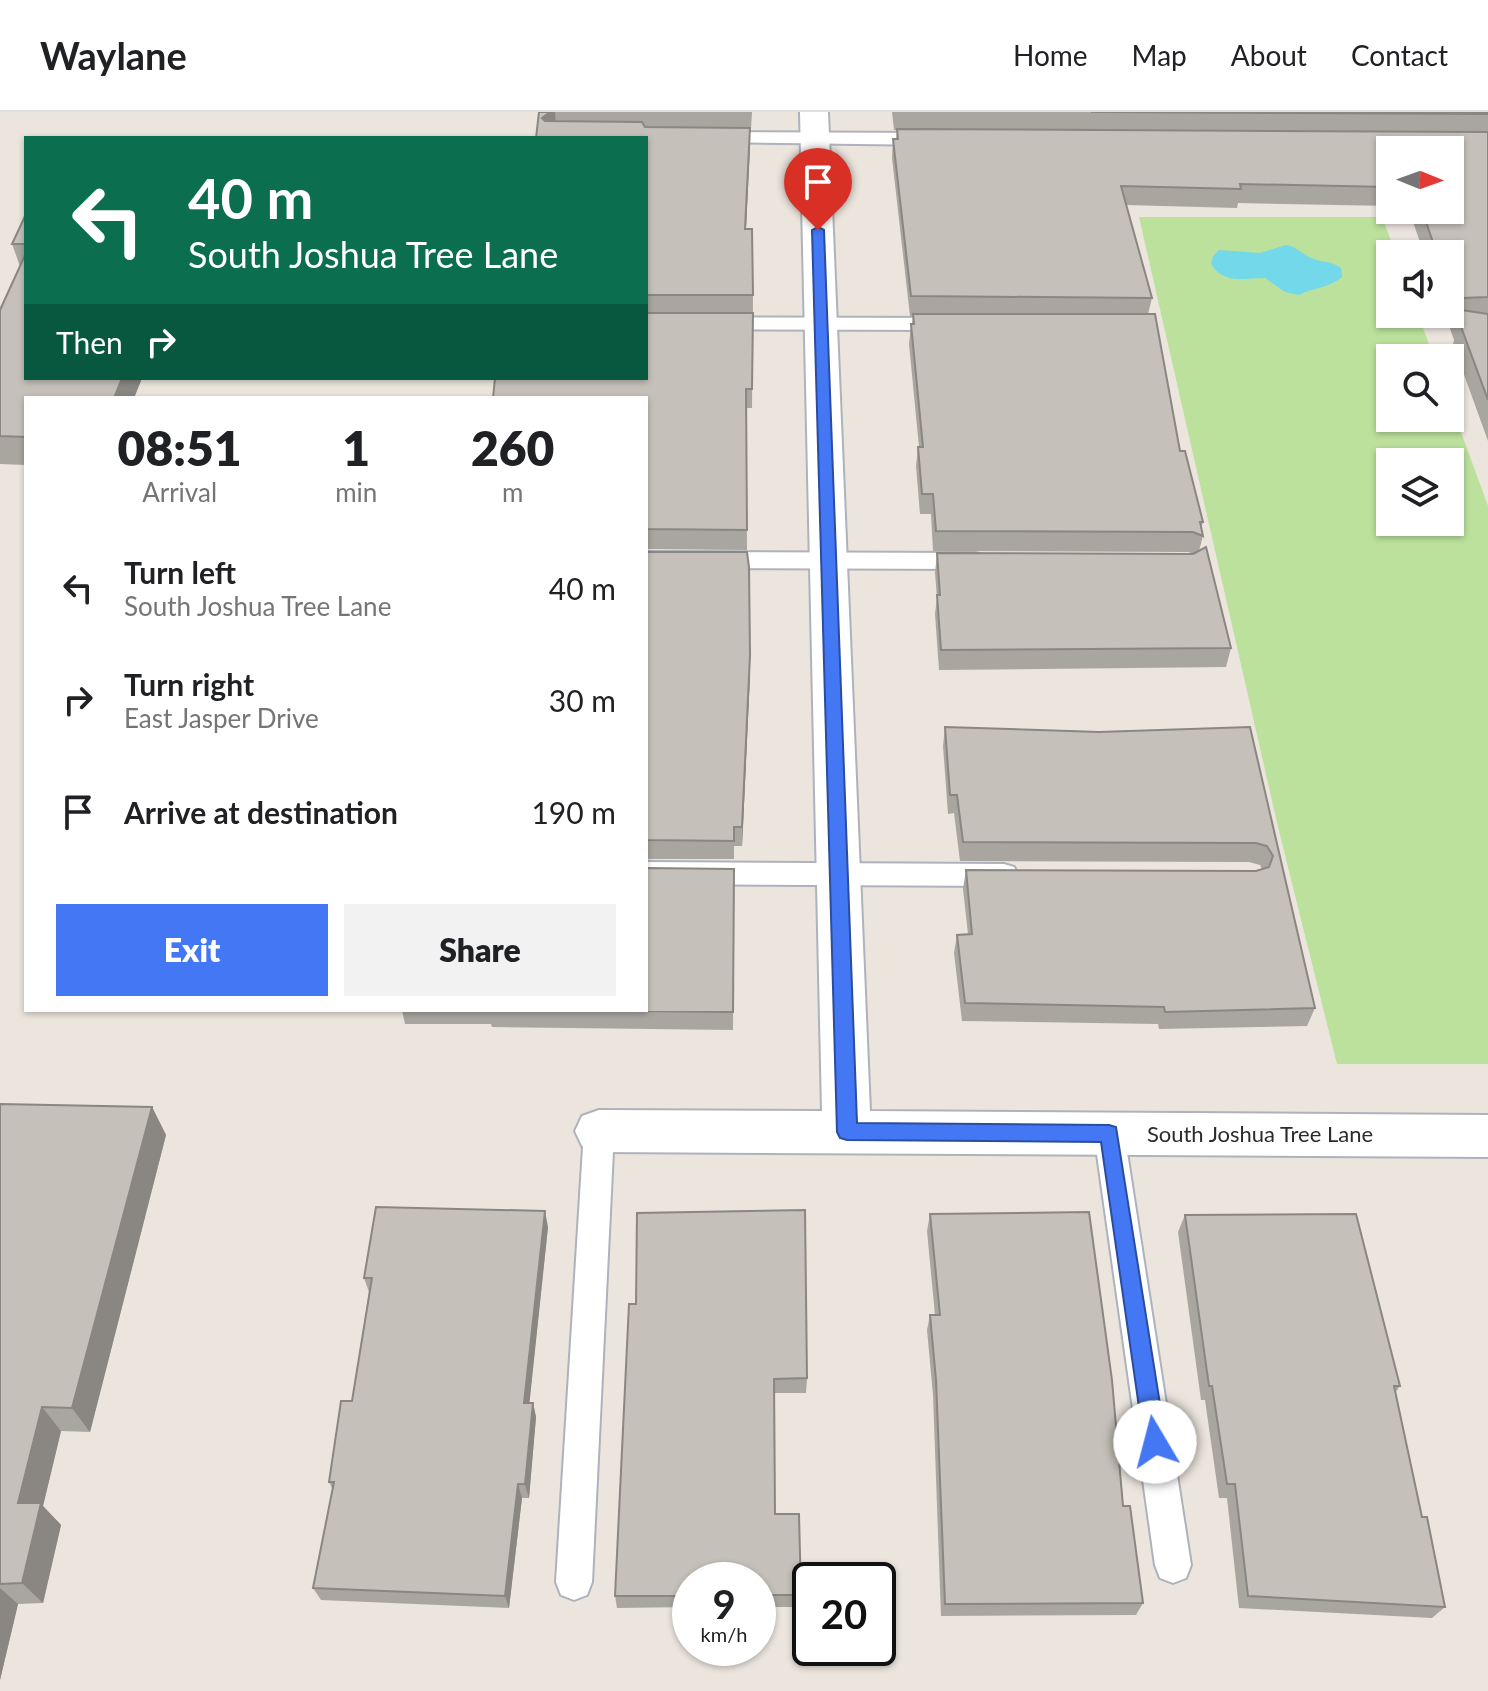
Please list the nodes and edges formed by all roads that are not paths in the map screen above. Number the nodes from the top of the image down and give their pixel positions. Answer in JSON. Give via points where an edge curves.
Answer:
{"nodes":[{"id":1,"x":814,"y":125,"type":"edge"},
{"id":2,"x":693,"y":137,"type":"edge"},
{"id":3,"x":956,"y":139,"type":"edge"},
{"id":4,"x":648,"y":323,"type":"edge"},
{"id":5,"x":821,"y":323,"type":"junction"},
{"id":6,"x":977,"y":324,"type":"edge"},
{"id":7,"x":648,"y":560,"type":"edge"},
{"id":8,"x":829,"y":560,"type":"junction"},
{"id":9,"x":1000,"y":561,"type":"edge"},
{"id":10,"x":648,"y":873,"type":"edge"},
{"id":11,"x":839,"y":875,"type":"junction"},
{"id":12,"x":1028,"y":875,"type":"edge"},
{"id":13,"x":599,"y":1131,"type":"joint"},
{"id":14,"x":847,"y":1132,"type":"junction"},
{"id":15,"x":1109,"y":1133,"type":"junction"},
{"id":16,"x":1487,"y":1140,"type":"edge"},
{"id":17,"x":1173,"y":1565,"type":"dead end"},
{"id":18,"x":574,"y":1582,"type":"dead end"}],
"edges":[{"from":1,"to":2,"type":"lane"},
{"from":1,"to":3,"type":"lane"},
{"from":1,"to":5,"type":"street"},
{"from":4,"to":5,"type":"lane"},
{"from":5,"to":6,"type":"lane"},
{"from":5,"to":8,"type":"street"},
{"from":7,"to":8,"type":"lane"},
{"from":8,"to":9,"type":"lane"},
{"from":8,"to":11,"type":"street"},
{"from":10,"to":11,"type":"lane"},
{"from":11,"to":12,"type":"lane"},
{"from":11,"to":14,"type":"street"},
{"from":13,"to":14,"type":"street","name":"South Joshua Tree Lane"},
{"from":13,"to":18,"type":"lane"},
{"from":14,"to":15,"type":"street","name":"South Joshua Tree Lane"},
{"from":15,"to":16,"type":"street","name":"South Joshua Tree Lane"},
{"from":15,"to":17,"type":"lane"}]}
